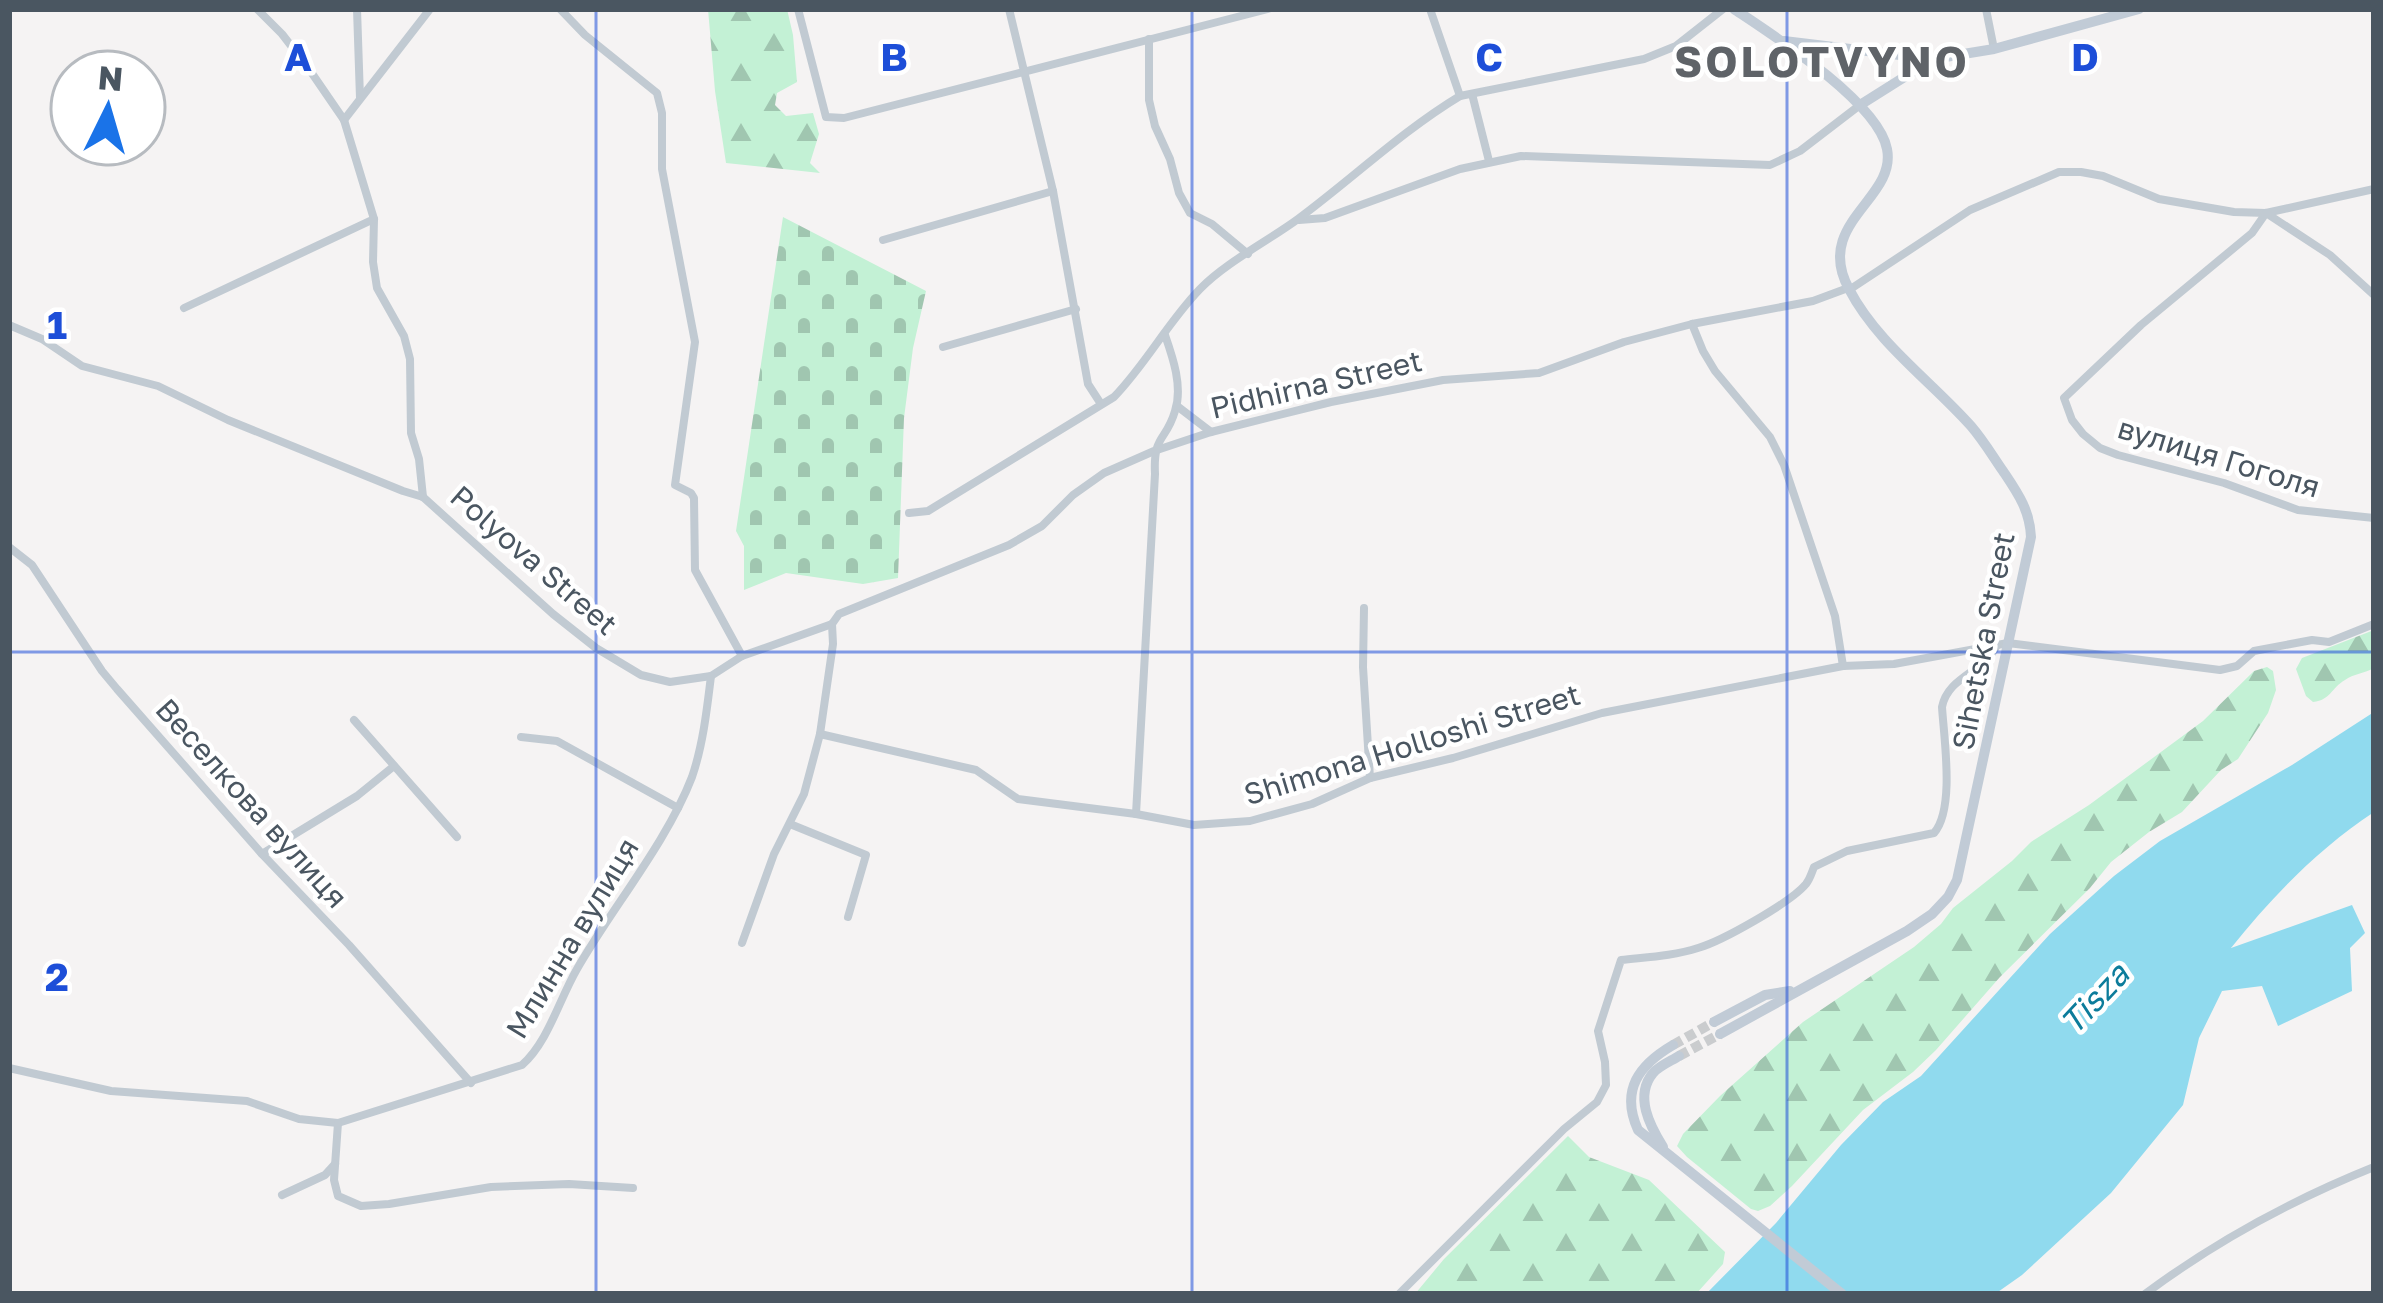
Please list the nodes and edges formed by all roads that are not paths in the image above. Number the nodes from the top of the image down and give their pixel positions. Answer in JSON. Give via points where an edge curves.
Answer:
{"nodes":[{"id":1,"x":257,"y":9,"type":"edge"},
{"id":2,"x":357,"y":9,"type":"edge"},
{"id":3,"x":430,"y":9,"type":"edge"},
{"id":4,"x":560,"y":9,"type":"edge"},
{"id":5,"x":798,"y":9,"type":"edge"},
{"id":6,"x":1009,"y":9,"type":"edge"},
{"id":7,"x":1268,"y":9,"type":"edge"},
{"id":8,"x":1430,"y":9,"type":"edge"},
{"id":9,"x":1723,"y":9,"type":"edge"},
{"id":10,"x":1734,"y":9,"type":"edge"},
{"id":11,"x":1986,"y":9,"type":"edge"},
{"id":12,"x":2139,"y":9,"type":"edge"},
{"id":13,"x":1149,"y":39,"type":"junction"},
{"id":14,"x":1781,"y":41,"type":"junction"},
{"id":15,"x":1994,"y":49,"type":"junction"},
{"id":16,"x":1933,"y":59,"type":"junction"},
{"id":17,"x":1024,"y":70,"type":"junction"},
{"id":18,"x":1472,"y":94,"type":"junction"},
{"id":19,"x":1460,"y":96,"type":"junction"},
{"id":20,"x":360,"y":100,"type":"junction"},
{"id":21,"x":1860,"y":106,"type":"junction"},
{"id":22,"x":344,"y":120,"type":"junction"},
{"id":23,"x":1489,"y":161,"type":"junction"},
{"id":24,"x":2374,"y":189,"type":"edge"},
{"id":25,"x":1053,"y":190,"type":"junction"},
{"id":26,"x":2266,"y":213,"type":"junction"},
{"id":27,"x":374,"y":219,"type":"junction"},
{"id":28,"x":1297,"y":220,"type":"junction"},
{"id":29,"x":884,"y":240,"type":"dead end"},
{"id":30,"x":1248,"y":254,"type":"junction"},
{"id":31,"x":1849,"y":289,"type":"junction"},
{"id":32,"x":2374,"y":296,"type":"edge"},
{"id":33,"x":184,"y":308,"type":"dead end"},
{"id":34,"x":1076,"y":308,"type":"junction"},
{"id":35,"x":1692,"y":324,"type":"junction"},
{"id":36,"x":9,"y":325,"type":"edge"},
{"id":37,"x":1165,"y":335,"type":"junction"},
{"id":38,"x":943,"y":347,"type":"dead end"},
{"id":39,"x":1101,"y":404,"type":"junction"},
{"id":40,"x":1177,"y":406,"type":"junction"},
{"id":41,"x":1211,"y":432,"type":"junction"},
{"id":42,"x":1154,"y":451,"type":"junction"},
{"id":43,"x":423,"y":496,"type":"junction"},
{"id":44,"x":909,"y":513,"type":"dead end"},
{"id":45,"x":2374,"y":518,"type":"edge"},
{"id":46,"x":9,"y":548,"type":"edge"},
{"id":47,"x":1364,"y":608,"type":"dead end"},
{"id":48,"x":832,"y":624,"type":"junction"},
{"id":49,"x":2374,"y":624,"type":"edge"},
{"id":50,"x":2003,"y":643,"type":"junction"},
{"id":51,"x":742,"y":656,"type":"junction"},
{"id":52,"x":1844,"y":666,"type":"junction"},
{"id":53,"x":711,"y":676,"type":"junction"},
{"id":54,"x":354,"y":720,"type":"dead end"},
{"id":55,"x":820,"y":734,"type":"junction"},
{"id":56,"x":521,"y":737,"type":"dead end"},
{"id":57,"x":394,"y":766,"type":"junction"},
{"id":58,"x":1370,"y":778,"type":"junction"},
{"id":59,"x":678,"y":808,"type":"junction"},
{"id":60,"x":1136,"y":814,"type":"junction"},
{"id":61,"x":790,"y":824,"type":"junction"},
{"id":62,"x":457,"y":837,"type":"dead end"},
{"id":63,"x":262,"y":854,"type":"junction"},
{"id":64,"x":848,"y":916,"type":"dead end"},
{"id":65,"x":742,"y":943,"type":"dead end"},
{"id":66,"x":1717,"y":1028,"type":"tunnel mouth"},
{"id":67,"x":1676,"y":1050,"type":"tunnel mouth"},
{"id":68,"x":9,"y":1068,"type":"edge"},
{"id":69,"x":471,"y":1083,"type":"junction"},
{"id":70,"x":338,"y":1123,"type":"junction"},
{"id":71,"x":336,"y":1163,"type":"junction"},
{"id":72,"x":2374,"y":1167,"type":"edge"},
{"id":73,"x":633,"y":1188,"type":"dead end"},
{"id":74,"x":283,"y":1196,"type":"dead end"},
{"id":75,"x":1399,"y":1294,"type":"edge"},
{"id":76,"x":1842,"y":1294,"type":"edge"},
{"id":77,"x":2145,"y":1294,"type":"edge"}],
"edges":[{"from":1,"to":22,"type":"street"},
{"from":2,"to":20,"type":"street"},
{"from":3,"to":20,"type":"street"},
{"from":4,"to":51,"type":"street","via":[[657,93],[662,169],[694,342],[675,485],[694,498],[695,570]]},
{"from":5,"to":17,"type":"street","via":[[826,117]]},
{"from":6,"to":17,"type":"street"},
{"from":7,"to":13,"type":"street"},
{"from":8,"to":19,"type":"street"},
{"from":9,"to":18,"type":"street","via":[[1676,46],[1644,59]]},
{"from":10,"to":14,"type":"street"},
{"from":11,"to":15,"type":"street"},
{"from":12,"to":15,"type":"street"},
{"from":13,"to":17,"type":"street"},
{"from":13,"to":30,"type":"street","via":[[1149,100],[1179,193],[1190,213]]},
{"from":14,"to":16,"type":"street"},
{"from":14,"to":21,"type":"street"},
{"from":15,"to":16,"type":"street"},
{"from":16,"to":21,"type":"street"},
{"from":17,"to":25,"type":"street"},
{"from":18,"to":19,"type":"street"},
{"from":18,"to":23,"type":"street"},
{"from":19,"to":28,"type":"street"},
{"from":20,"to":22,"type":"street"},
{"from":21,"to":23,"type":"street","via":[[1770,165]]},
{"from":21,"to":31,"type":"street","via":[[1888,157],[1844,235],[1839,265]]},
{"from":22,"to":27,"type":"street"},
{"from":23,"to":28,"type":"street","via":[[1325,218]]},
{"from":24,"to":26,"type":"street"},
{"from":25,"to":29,"type":"street"},
{"from":25,"to":34,"type":"street"},
{"from":26,"to":31,"type":"street","name":"Pidhirna Street","via":[[2159,199],[2104,176],[2059,172],[1970,210]]},
{"from":26,"to":32,"type":"street"},
{"from":26,"to":45,"type":"street","name":"вулиця Гоголя","via":[[2067,393],[2065,405],[2083,434],[2118,455],[2298,510]]},
{"from":27,"to":33,"type":"street"},
{"from":27,"to":43,"type":"street","via":[[377,288],[410,359]]},
{"from":28,"to":30,"type":"street"},
{"from":30,"to":37,"type":"street","via":[[1203,285]]},
{"from":31,"to":35,"type":"street","name":"Pidhirna Street"},
{"from":31,"to":50,"type":"street","name":"Sihetska Street","via":[[1970,424],[2024,502],[2031,537]]},
{"from":34,"to":38,"type":"street"},
{"from":34,"to":39,"type":"street","via":[[1088,384]]},
{"from":35,"to":41,"type":"street","name":"Pidhirna Street","via":[[1539,373],[1443,380]]},
{"from":35,"to":52,"type":"street","via":[[1715,371],[1771,437],[1784,465]]},
{"from":36,"to":43,"type":"street","name":"Polyova Street","via":[[82,366],[158,386]]},
{"from":37,"to":39,"type":"street"},
{"from":37,"to":40,"type":"street"},
{"from":39,"to":44,"type":"street","via":[[928,511]]},
{"from":40,"to":41,"type":"street"},
{"from":40,"to":42,"type":"street"},
{"from":41,"to":42,"type":"street","name":"Pidhirna Street"},
{"from":42,"to":48,"type":"street","name":"Pidhirna Street","via":[[1104,472],[1009,544],[839,614]]},
{"from":42,"to":60,"type":"street"},
{"from":43,"to":53,"type":"street","name":"Polyova Street","via":[[596,648],[641,675],[670,682]]},
{"from":46,"to":63,"type":"street","name":"Веселкова вулиця","via":[[32,565],[102,671]]},
{"from":47,"to":58,"type":"street"},
{"from":48,"to":51,"type":"street"},
{"from":48,"to":55,"type":"street"},
{"from":49,"to":50,"type":"street","name":"Shimona Holloshi Street","via":[[2329,643],[2254,651],[2221,670]]},
{"from":50,"to":52,"type":"street","name":"Shimona Holloshi Street"},
{"from":50,"to":66,"type":"street","name":"Sihetska Street","via":[[1970,824],[1948,897],[1907,931],[1804,988],[1765,995]]},
{"from":50,"to":75,"type":"street","via":[[1945,694],[1940,827],[1814,867],[1794,894],[1700,948],[1622,959],[1598,1031],[1606,1085],[1597,1102]]},
{"from":51,"to":53,"type":"street"},
{"from":52,"to":58,"type":"street","name":"Shimona Holloshi Street","via":[[1602,713]]},
{"from":53,"to":59,"type":"street","name":"Млинна вулиця","via":[[693,773]]},
{"from":54,"to":57,"type":"street"},
{"from":55,"to":60,"type":"street","name":"Shimona Holloshi Street","via":[[976,770],[1018,799]]},
{"from":55,"to":61,"type":"street"},
{"from":56,"to":59,"type":"street","via":[[557,741]]},
{"from":57,"to":62,"type":"street"},
{"from":57,"to":63,"type":"street"},
{"from":58,"to":60,"type":"street","name":"Shimona Holloshi Street","via":[[1250,821],[1194,825]]},
{"from":59,"to":69,"type":"street","name":"Млинна вулиця","via":[[577,969],[536,1052],[521,1066]]},
{"from":61,"to":64,"type":"street","via":[[866,855]]},
{"from":61,"to":65,"type":"street"},
{"from":63,"to":69,"type":"street","name":"Веселкова вулиця"},
{"from":67,"to":76,"type":"street","via":[[1647,1088],[1646,1117],[1667,1152]]},
{"from":68,"to":70,"type":"street","name":"Млинна вулиця","via":[[111,1091],[226,1098]]},
{"from":69,"to":70,"type":"street","name":"Млинна вулиця"},
{"from":70,"to":71,"type":"street"},
{"from":71,"to":73,"type":"street","via":[[338,1196],[361,1206],[491,1187]]},
{"from":71,"to":74,"type":"street"},
{"from":72,"to":77,"type":"street","via":[[2269,1213]]}]}
